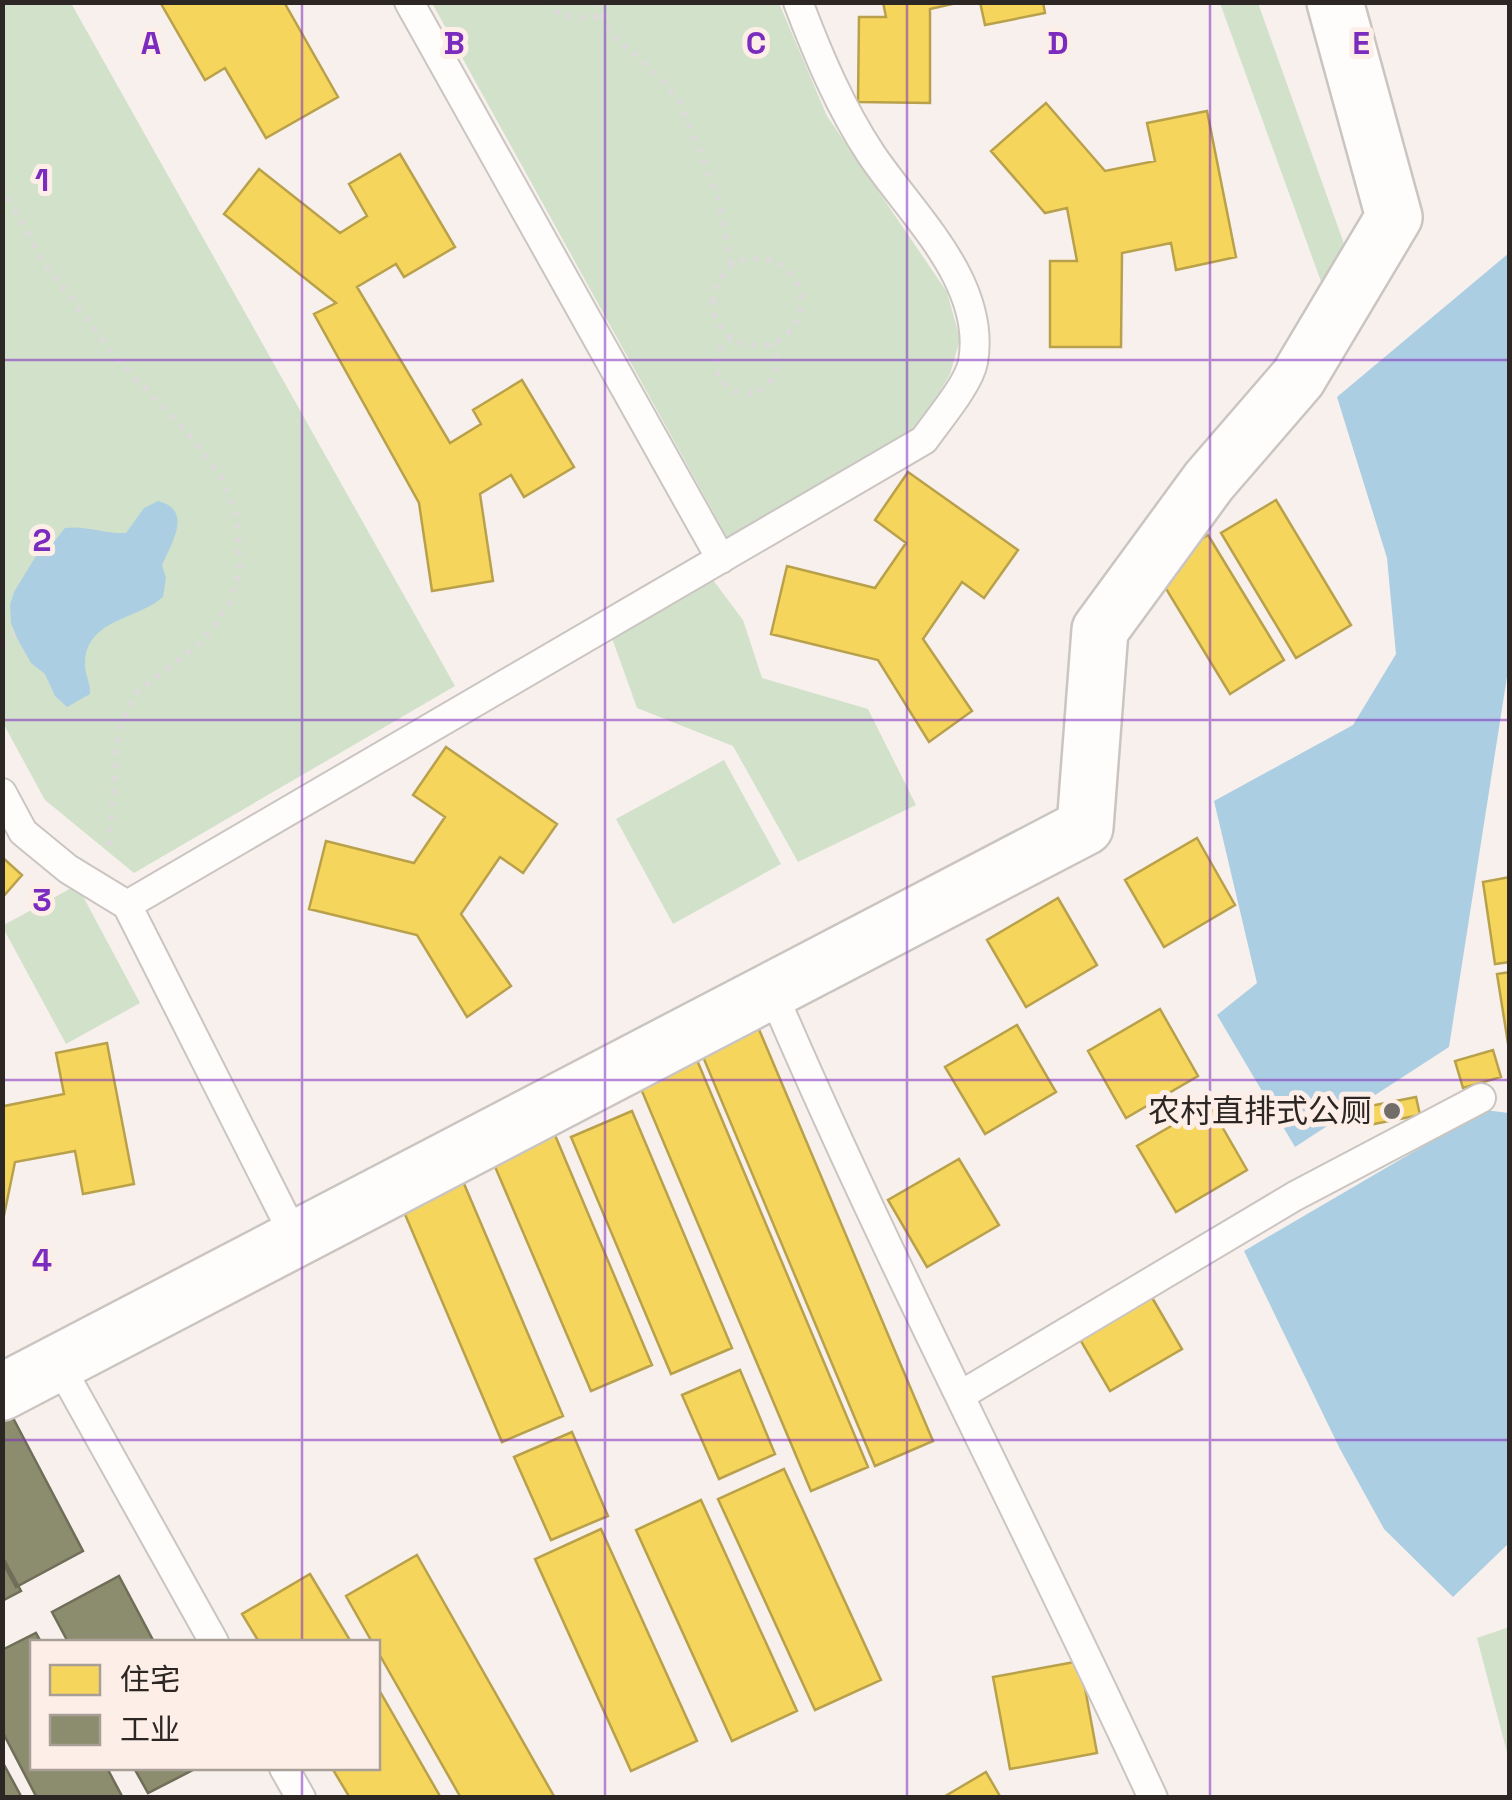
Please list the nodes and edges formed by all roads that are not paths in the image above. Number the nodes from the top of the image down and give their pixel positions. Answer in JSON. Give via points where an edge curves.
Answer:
{"nodes":[{"id":1,"x":410,"y":2,"type":"edge"},
{"id":2,"x":798,"y":2,"type":"edge"},
{"id":3,"x":1334,"y":2,"type":"edge"},
{"id":4,"x":721,"y":559,"type":"junction"},
{"id":5,"x":2,"y":793,"type":"edge"},
{"id":6,"x":128,"y":904,"type":"junction"},
{"id":7,"x":772,"y":989,"type":"junction"},
{"id":8,"x":1481,"y":1098,"type":"dead end"},
{"id":9,"x":295,"y":1237,"type":"junction"},
{"id":10,"x":57,"y":1361,"type":"junction"},
{"id":11,"x":2,"y":1392,"type":"edge"},
{"id":12,"x":961,"y":1394,"type":"junction"},
{"id":13,"x":213,"y":1640,"type":"edge"},
{"id":14,"x":285,"y":1770,"type":"edge"},
{"id":15,"x":300,"y":1798,"type":"edge"},
{"id":16,"x":1153,"y":1798,"type":"edge"}],
"edges":[{"from":1,"to":4,"type":"lane"},
{"from":2,"to":4,"type":"lane","via":[[821,64],[872,155],[938,240],[974,320],[972,365],[924,440]]},
{"from":3,"to":7,"type":"street","via":[[1394,218],[1298,378],[1208,481],[1100,630],[1086,827]]},
{"from":4,"to":6,"type":"lane"},
{"from":5,"to":6,"type":"lane","via":[[22,832]]},
{"from":6,"to":9,"type":"lane"},
{"from":7,"to":9,"type":"street"},
{"from":7,"to":12,"type":"lane","via":[[822,1108]]},
{"from":8,"to":12,"type":"lane","via":[[1295,1196]]},
{"from":9,"to":10,"type":"street"},
{"from":10,"to":11,"type":"street"},
{"from":10,"to":13,"type":"lane"},
{"from":12,"to":16,"type":"lane"},
{"from":14,"to":15,"type":"lane"}]}
